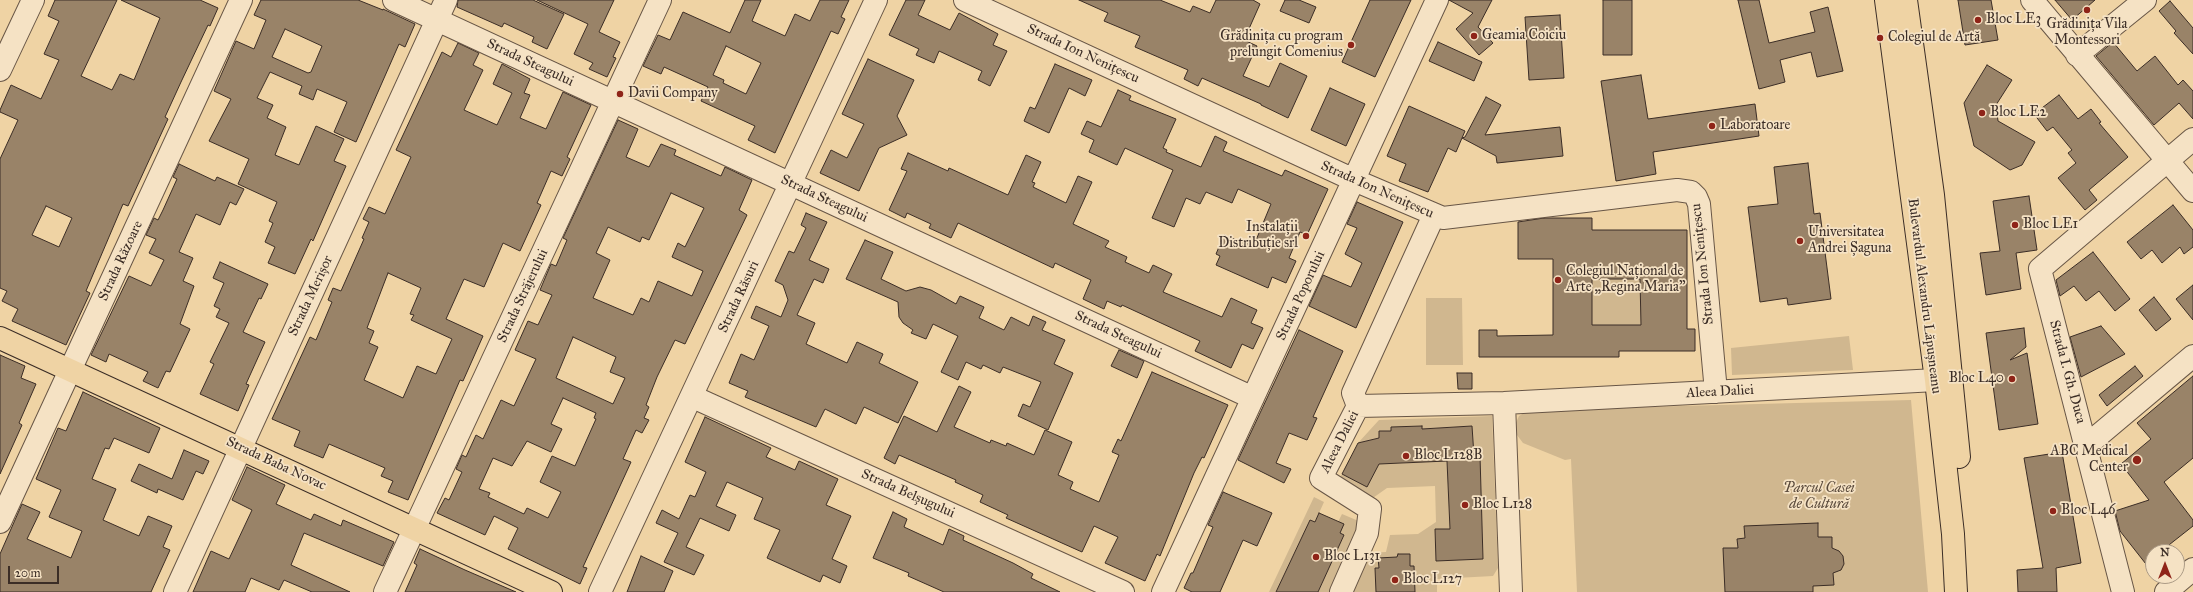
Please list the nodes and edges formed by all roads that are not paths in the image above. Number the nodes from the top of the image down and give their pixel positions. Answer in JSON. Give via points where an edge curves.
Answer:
{"nodes":[{"id":1,"x":32,"y":0,"type":"edge"},
{"id":2,"x":241,"y":0,"type":"edge"},
{"id":3,"x":394,"y":0,"type":"edge"},
{"id":4,"x":446,"y":0,"type":"edge"},
{"id":5,"x":660,"y":0,"type":"edge"},
{"id":6,"x":876,"y":0,"type":"edge"},
{"id":7,"x":965,"y":0,"type":"edge"},
{"id":8,"x":1438,"y":0,"type":"edge"},
{"id":9,"x":1886,"y":0,"type":"edge"},
{"id":10,"x":1906,"y":0,"type":"edge"},
{"id":11,"x":2032,"y":0,"type":"edge"},
{"id":12,"x":2145,"y":0,"type":"edge"},
{"id":13,"x":437,"y":20,"type":"junction"},
{"id":14,"x":2077,"y":56,"type":"junction"},
{"id":15,"x":0,"y":70,"type":"edge"},
{"id":16,"x":613,"y":102,"type":"junction"},
{"id":17,"x":2193,"y":139,"type":"edge"},
{"id":18,"x":2167,"y":161,"type":"junction"},
{"id":19,"x":1354,"y":180,"type":"junction"},
{"id":20,"x":792,"y":184,"type":"junction"},
{"id":21,"x":2193,"y":191,"type":"edge"},
{"id":22,"x":1434,"y":215,"type":"junction"},
{"id":23,"x":0,"y":338,"type":"edge"},
{"id":24,"x":2193,"y":356,"type":"edge"},
{"id":25,"x":71,"y":370,"type":"junction"},
{"id":26,"x":1936,"y":380,"type":"junction"},
{"id":27,"x":1716,"y":392,"type":"junction"},
{"id":28,"x":693,"y":397,"type":"junction"},
{"id":29,"x":1253,"y":398,"type":"junction"},
{"id":30,"x":1504,"y":402,"type":"junction"},
{"id":31,"x":1358,"y":406,"type":"junction"},
{"id":32,"x":2087,"y":445,"type":"junction"},
{"id":33,"x":241,"y":448,"type":"junction"},
{"id":34,"x":0,"y":522,"type":"edge"},
{"id":35,"x":414,"y":529,"type":"junction"},
{"id":36,"x":2193,"y":569,"type":"edge"},
{"id":37,"x":175,"y":592,"type":"edge"},
{"id":38,"x":385,"y":592,"type":"edge"},
{"id":39,"x":552,"y":592,"type":"edge"},
{"id":40,"x":600,"y":592,"type":"edge"},
{"id":41,"x":1124,"y":592,"type":"edge"},
{"id":42,"x":1164,"y":592,"type":"edge"},
{"id":43,"x":1341,"y":592,"type":"edge"},
{"id":44,"x":1511,"y":592,"type":"edge"},
{"id":45,"x":1956,"y":592,"type":"edge"},
{"id":46,"x":1971,"y":592,"type":"edge"},
{"id":47,"x":2123,"y":592,"type":"edge"},
{"id":48,"x":2166,"y":592,"type":"edge"}],
"edges":[{"from":1,"to":15,"type":"street"},
{"from":2,"to":25,"type":"street","name":"Strada Răzoare"},
{"from":3,"to":13,"type":"street","name":"Strada Steagului"},
{"from":4,"to":13,"type":"street","name":"Strada Merișor"},
{"from":5,"to":16,"type":"street","name":"Strada Străjerului"},
{"from":6,"to":20,"type":"street","name":"Strada Răsuri"},
{"from":7,"to":19,"type":"street","name":"Strada Ion Nenițescu"},
{"from":8,"to":19,"type":"street","name":"Strada Poporului"},
{"from":9,"to":26,"type":"main road","name":"Bulevardul Alexandru Lăpușneanu"},
{"from":10,"to":46,"type":"main road","name":"Bulevardul Alexandru Lăpușneanu","via":[[1933,195]]},
{"from":11,"to":14,"type":"street"},
{"from":12,"to":14,"type":"street"},
{"from":13,"to":16,"type":"street","name":"Strada Steagului"},
{"from":13,"to":33,"type":"street","name":"Strada Merișor"},
{"from":14,"to":18,"type":"street"},
{"from":16,"to":20,"type":"street","name":"Strada Steagului"},
{"from":16,"to":35,"type":"street","name":"Strada Străjerului"},
{"from":17,"to":18,"type":"street"},
{"from":18,"to":21,"type":"street"},
{"from":18,"to":32,"type":"street","name":"Strada I. Gh. Duca","via":[[2040,269]]},
{"from":19,"to":22,"type":"street","name":"Strada Ion Nenițescu"},
{"from":19,"to":29,"type":"street","name":"Strada Poporului"},
{"from":20,"to":28,"type":"street","name":"Strada Răsuri"},
{"from":20,"to":29,"type":"street","name":"Strada Steagului"},
{"from":22,"to":27,"type":"street","name":"Strada Ion Nenițescu","via":[[1453,218],[1678,190],[1691,192],[1699,204]]},
{"from":22,"to":31,"type":"street","via":[[1353,393]]},
{"from":23,"to":25,"type":"main road","name":"Strada Baba Novac"},
{"from":24,"to":32,"type":"street"},
{"from":25,"to":33,"type":"main road","name":"Strada Baba Novac"},
{"from":25,"to":34,"type":"street","name":"Strada Răzoare"},
{"from":26,"to":27,"type":"street","name":"Aleea Daliei"},
{"from":26,"to":45,"type":"main road","name":"Bulevardul Alexandru Lăpușneanu","via":[[1953,534]]},
{"from":27,"to":30,"type":"street","name":"Aleea Daliei"},
{"from":28,"to":40,"type":"street","name":"Strada Răsuri"},
{"from":28,"to":41,"type":"street","name":"Strada Belșugului"},
{"from":29,"to":42,"type":"street","name":"Strada Poporului"},
{"from":30,"to":31,"type":"street","name":"Aleea Daliei"},
{"from":30,"to":44,"type":"street"},
{"from":31,"to":43,"type":"street","name":"Aleea Daliei","via":[[1322,478],[1370,509],[1367,533]]},
{"from":32,"to":47,"type":"street","name":"Strada I. Gh. Duca"},
{"from":33,"to":35,"type":"main road","name":"Strada Baba Novac"},
{"from":33,"to":37,"type":"street","name":"Strada Merișor"},
{"from":35,"to":38,"type":"street","name":"Strada Străjerului"},
{"from":35,"to":39,"type":"main road","name":"Strada Baba Novac"},
{"from":36,"to":48,"type":"street"}]}
